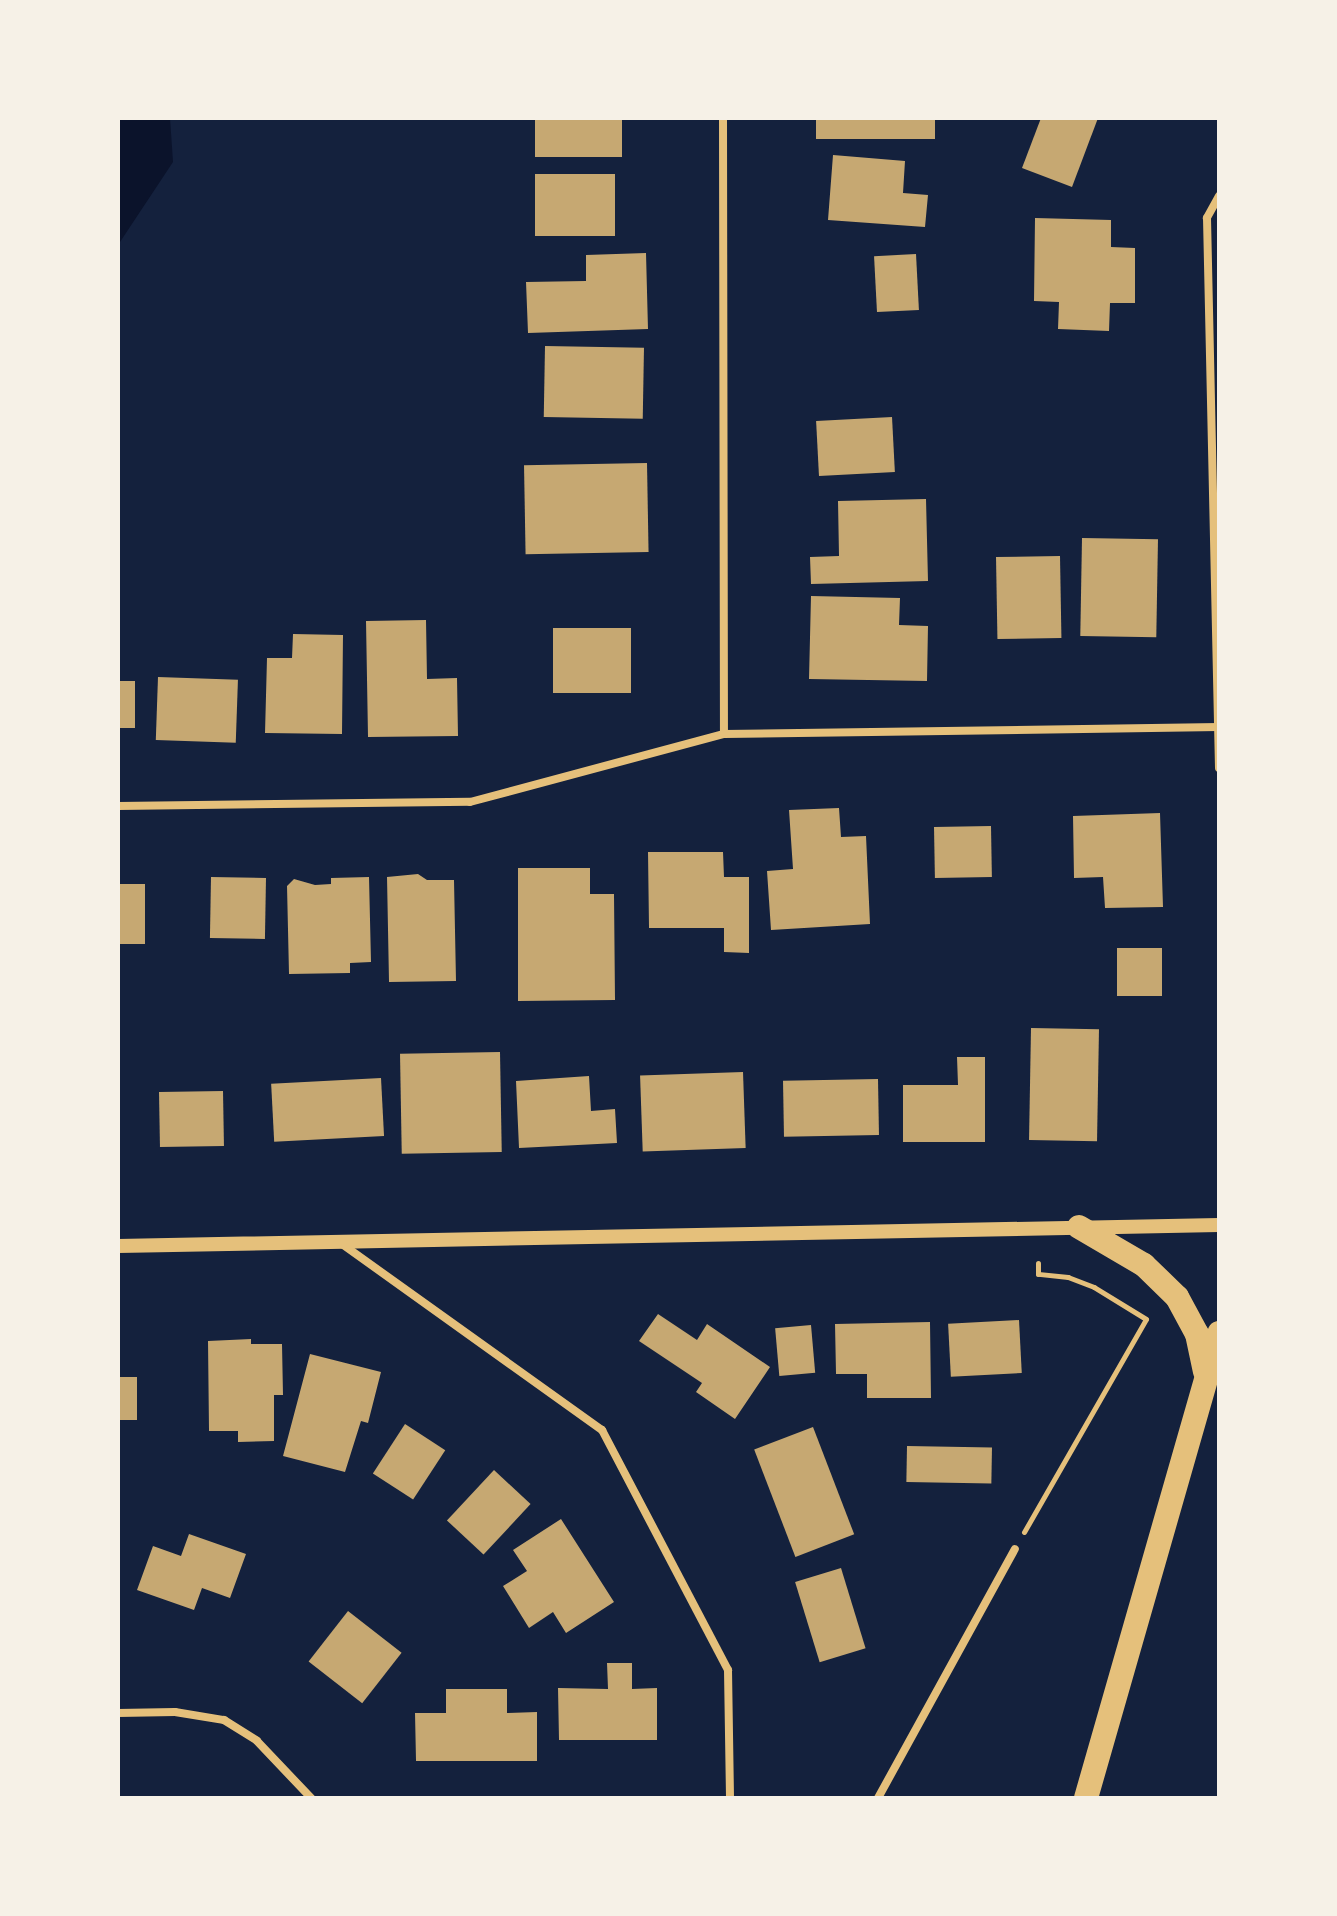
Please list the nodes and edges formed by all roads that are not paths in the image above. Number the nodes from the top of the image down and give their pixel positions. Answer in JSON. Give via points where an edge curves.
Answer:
{"nodes":[{"id":1,"x":723,"y":118,"type":"edge"},
{"id":2,"x":1219,"y":196,"type":"edge"},
{"id":3,"x":1218,"y":727,"type":"edge"},
{"id":4,"x":724,"y":734,"type":"junction"},
{"id":5,"x":1219,"y":768,"type":"edge"},
{"id":6,"x":118,"y":806,"type":"edge"},
{"id":7,"x":1219,"y":1225,"type":"edge"},
{"id":8,"x":1079,"y":1227,"type":"junction"},
{"id":9,"x":338,"y":1241,"type":"junction"},
{"id":10,"x":118,"y":1246,"type":"edge"},
{"id":11,"x":1219,"y":1333,"type":"edge"},
{"id":12,"x":1206,"y":1374,"type":"junction"},
{"id":13,"x":1015,"y":1549,"type":"road end"},
{"id":14,"x":118,"y":1713,"type":"edge"},
{"id":15,"x":311,"y":1798,"type":"edge"},
{"id":16,"x":730,"y":1798,"type":"edge"},
{"id":17,"x":878,"y":1798,"type":"edge"},
{"id":18,"x":1086,"y":1798,"type":"edge"}],
"edges":[{"from":1,"to":4,"type":"street"},
{"from":2,"to":3,"type":"street","via":[[1207,218]]},
{"from":3,"to":4,"type":"street"},
{"from":3,"to":5,"type":"street"},
{"from":4,"to":6,"type":"street","via":[[470,802]]},
{"from":7,"to":8,"type":"street"},
{"from":8,"to":9,"type":"street"},
{"from":8,"to":12,"type":"highway","via":[[1144,1265],[1177,1297],[1197,1334]]},
{"from":9,"to":10,"type":"street"},
{"from":9,"to":16,"type":"street","via":[[602,1430],[728,1670]]},
{"from":11,"to":12,"type":"highway"},
{"from":12,"to":18,"type":"highway"},
{"from":13,"to":17,"type":"street"},
{"from":14,"to":15,"type":"street","via":[[175,1712],[224,1720],[257,1741]]}]}
